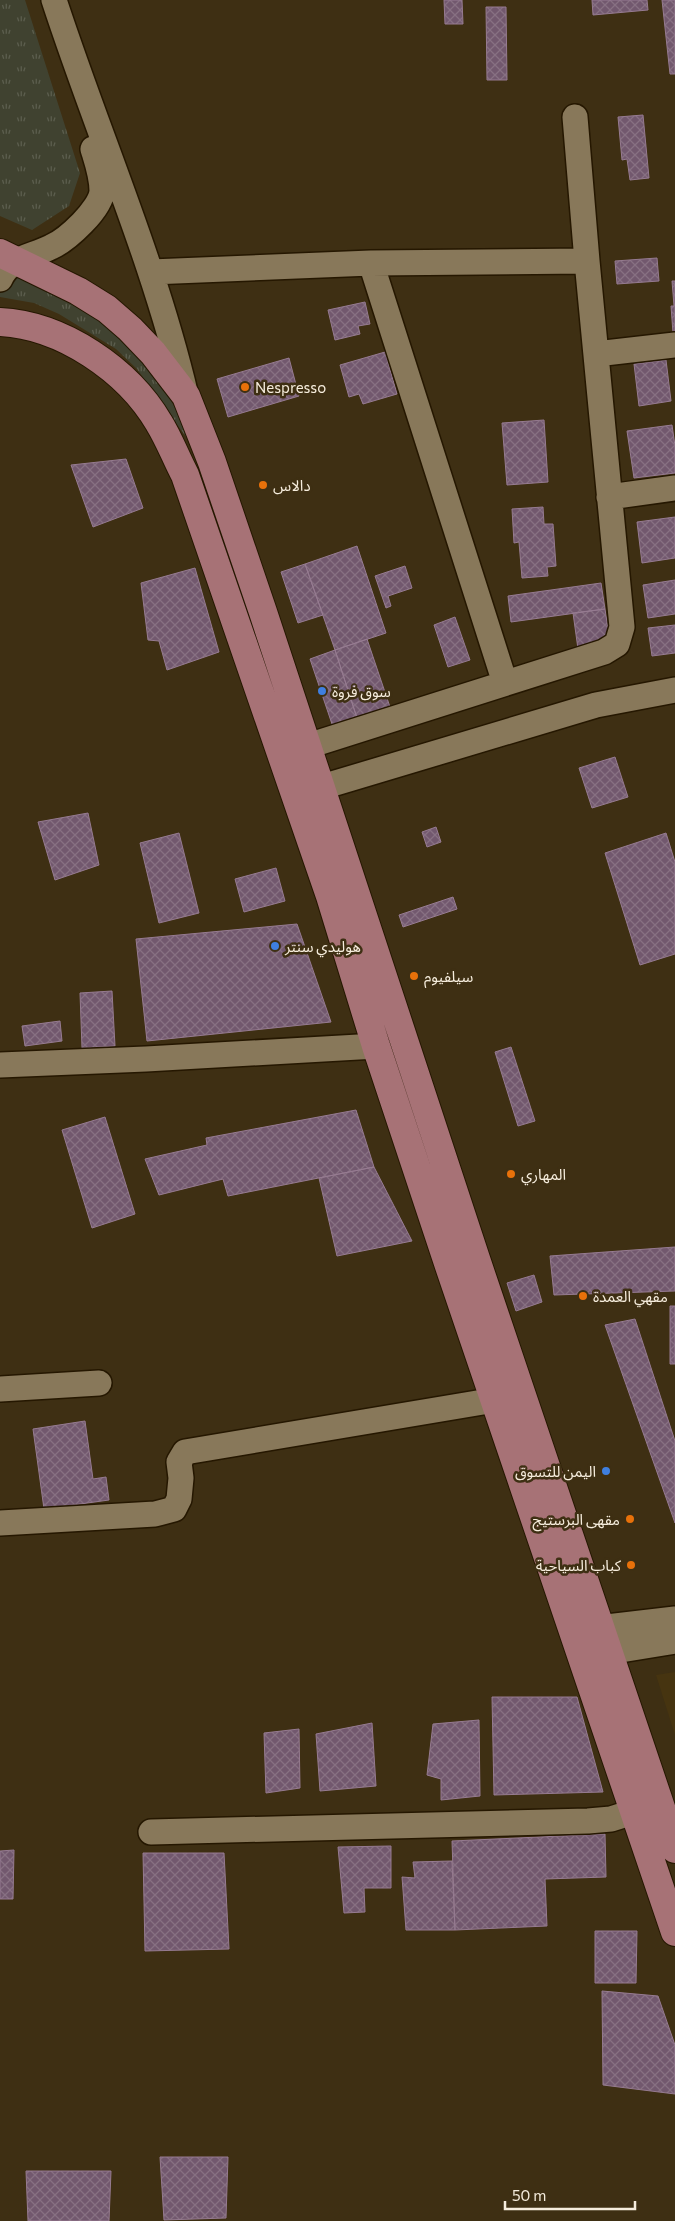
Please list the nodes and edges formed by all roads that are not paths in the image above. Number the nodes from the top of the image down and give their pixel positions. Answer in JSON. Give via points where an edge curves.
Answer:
{"nodes":[{"id":1,"x":54,"y":0,"type":"edge"},
{"id":2,"x":80,"y":80,"type":"junction"},
{"id":3,"x":576,"y":117,"type":"dead end"},
{"id":4,"x":587,"y":261,"type":"junction"},
{"id":5,"x":371,"y":263,"type":"junction"},
{"id":6,"x":6,"y":264,"type":"edge"},
{"id":7,"x":151,"y":272,"type":"junction"},
{"id":8,"x":4,"y":318,"type":"edge"},
{"id":9,"x":675,"y":345,"type":"edge"},
{"id":10,"x":596,"y":354,"type":"junction"},
{"id":11,"x":186,"y":396,"type":"junction"},
{"id":12,"x":675,"y":488,"type":"edge"},
{"id":13,"x":609,"y":497,"type":"junction"},
{"id":14,"x":505,"y":684,"type":"junction"},
{"id":15,"x":675,"y":690,"type":"edge"},
{"id":16,"x":294,"y":751,"type":"junction"},
{"id":17,"x":307,"y":792,"type":"junction"},
{"id":18,"x":376,"y":1046,"type":"junction"},
{"id":19,"x":0,"y":1065,"type":"edge"},
{"id":20,"x":99,"y":1383,"type":"dead end"},
{"id":21,"x":0,"y":1389,"type":"edge"},
{"id":22,"x":495,"y":1400,"type":"junction"},
{"id":23,"x":0,"y":1523,"type":"edge"},
{"id":24,"x":675,"y":1619,"type":"edge"},
{"id":25,"x":675,"y":1641,"type":"edge"},
{"id":26,"x":591,"y":1642,"type":"junction"},
{"id":27,"x":633,"y":1812,"type":"junction"},
{"id":28,"x":152,"y":1832,"type":"dead end"},
{"id":29,"x":675,"y":1849,"type":"edge"},
{"id":30,"x":675,"y":1932,"type":"edge"}],
"edges":[{"from":1,"to":2,"type":"street"},
{"from":2,"to":6,"type":"street","via":[[102,192],[88,215],[65,238],[50,248]]},
{"from":2,"to":7,"type":"street"},
{"from":3,"to":4,"type":"street"},
{"from":4,"to":5,"type":"street"},
{"from":4,"to":10,"type":"street"},
{"from":5,"to":7,"type":"street"},
{"from":5,"to":14,"type":"street"},
{"from":6,"to":11,"type":"main road","via":[[78,292],[107,310],[153,353]]},
{"from":7,"to":11,"type":"street"},
{"from":8,"to":16,"type":"main road","via":[[69,340],[100,358],[132,388],[159,422],[184,475]]},
{"from":9,"to":10,"type":"street"},
{"from":10,"to":13,"type":"street"},
{"from":11,"to":16,"type":"main road","via":[[216,472]]},
{"from":12,"to":13,"type":"street"},
{"from":13,"to":14,"type":"street","via":[[622,627],[617,644],[604,652]]},
{"from":14,"to":16,"type":"street"},
{"from":15,"to":17,"type":"street","via":[[596,705]]},
{"from":16,"to":17,"type":"main road"},
{"from":17,"to":18,"type":"main road","via":[[330,896]]},
{"from":17,"to":26,"type":"main road"},
{"from":18,"to":19,"type":"street"},
{"from":18,"to":22,"type":"main road"},
{"from":20,"to":21,"type":"street"},
{"from":22,"to":23,"type":"street","via":[[185,1452],[178,1462],[180,1485],[174,1509],[155,1514]]},
{"from":22,"to":26,"type":"main road"},
{"from":24,"to":26,"type":"street"},
{"from":25,"to":26,"type":"street"},
{"from":26,"to":27,"type":"main road"},
{"from":26,"to":29,"type":"main road"},
{"from":27,"to":28,"type":"street","via":[[611,1819],[588,1821]]},
{"from":27,"to":30,"type":"main road"}]}
